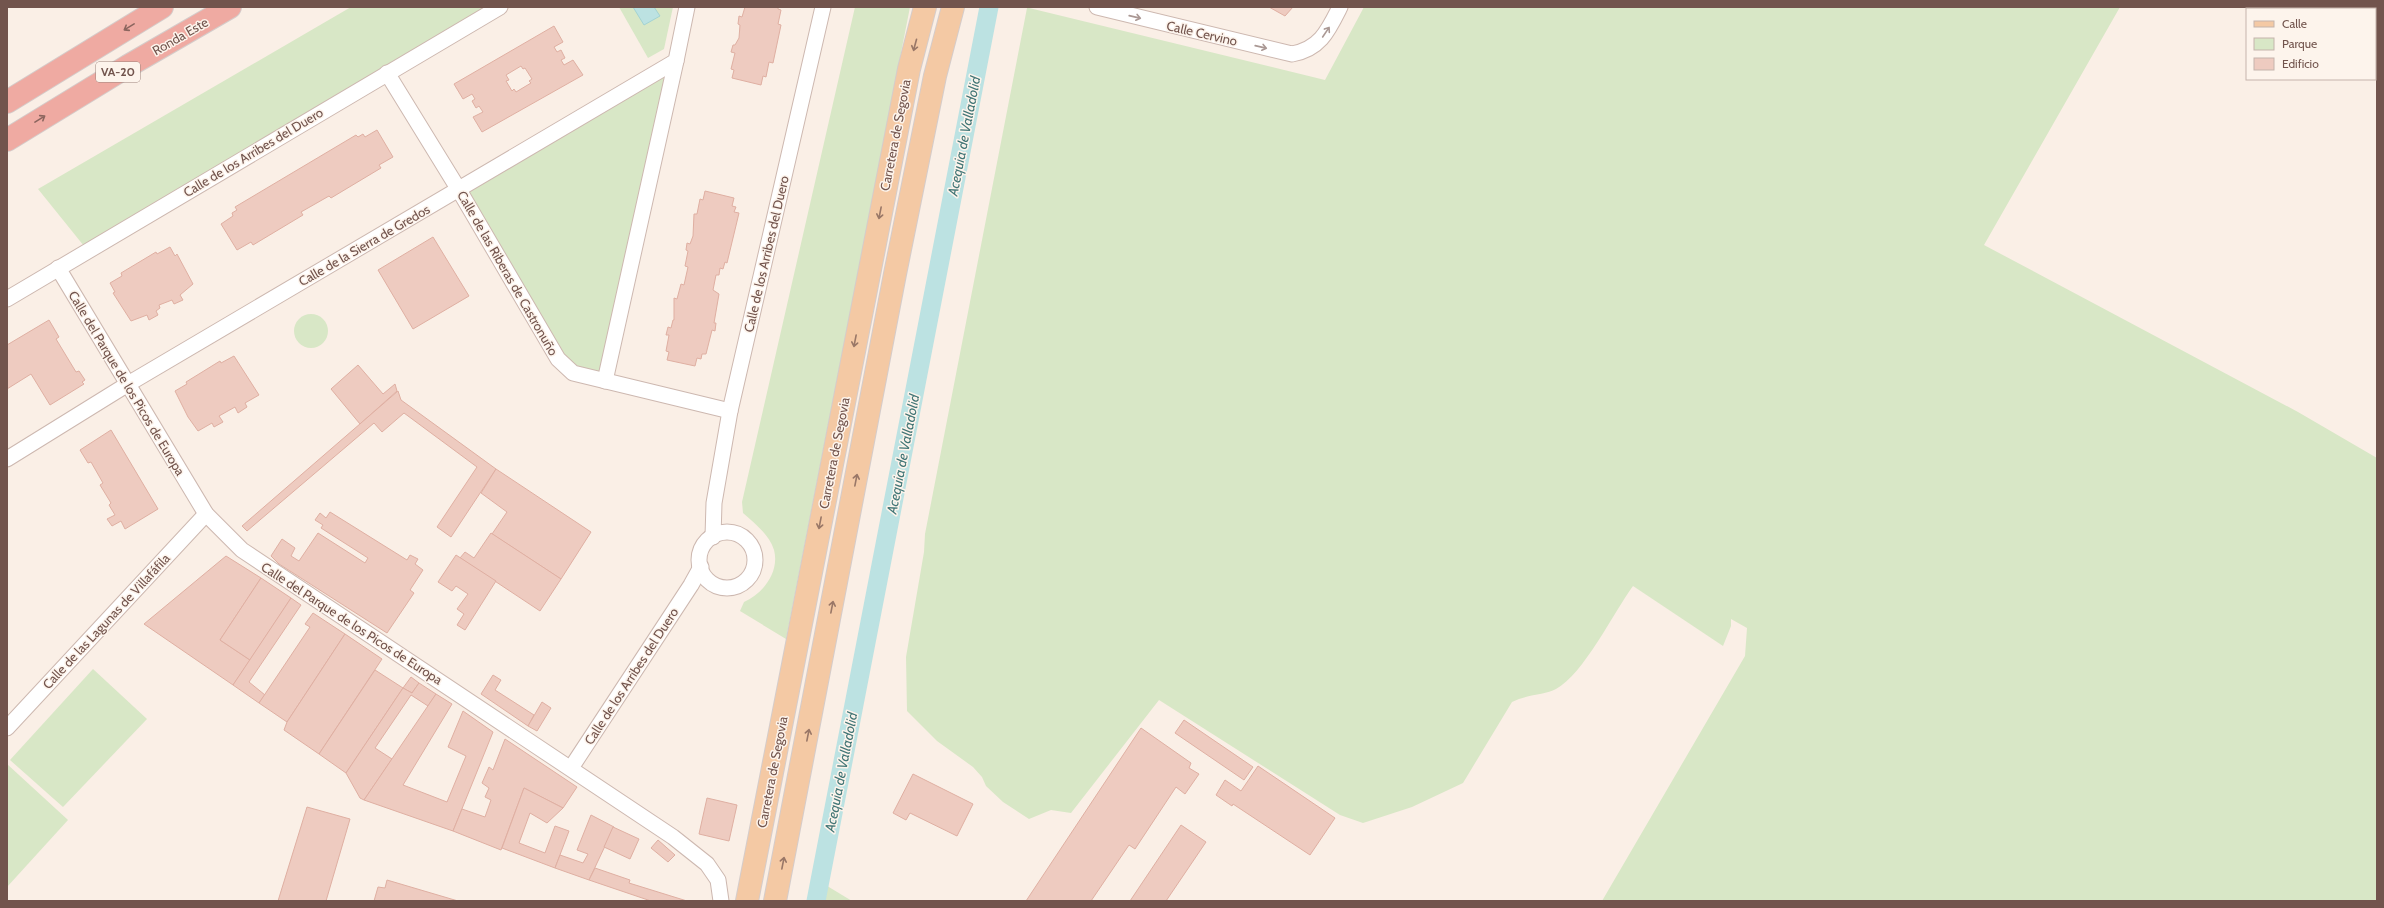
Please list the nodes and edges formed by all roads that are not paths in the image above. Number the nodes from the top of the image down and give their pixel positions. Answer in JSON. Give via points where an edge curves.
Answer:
{"nodes":[{"id":1,"x":162,"y":7,"type":"edge"},
{"id":2,"x":230,"y":7,"type":"edge"},
{"id":3,"x":500,"y":7,"type":"edge"},
{"id":4,"x":687,"y":7,"type":"edge"},
{"id":5,"x":823,"y":7,"type":"edge"},
{"id":6,"x":925,"y":7,"type":"edge"},
{"id":7,"x":953,"y":7,"type":"edge"},
{"id":8,"x":1097,"y":7,"type":"edge"},
{"id":9,"x":1340,"y":7,"type":"edge"},
{"id":10,"x":676,"y":61,"type":"junction"},
{"id":11,"x":386,"y":73,"type":"junction"},
{"id":12,"x":7,"y":102,"type":"edge"},
{"id":13,"x":7,"y":140,"type":"edge"},
{"id":14,"x":459,"y":190,"type":"junction"},
{"id":15,"x":58,"y":268,"type":"junction"},
{"id":16,"x":7,"y":299,"type":"edge"},
{"id":17,"x":605,"y":381,"type":"junction"},
{"id":18,"x":128,"y":384,"type":"junction"},
{"id":19,"x":730,"y":411,"type":"junction"},
{"id":20,"x":7,"y":460,"type":"edge"},
{"id":21,"x":714,"y":503,"type":"junction"},
{"id":22,"x":206,"y":514,"type":"junction"},
{"id":23,"x":731,"y":533,"type":"junction"},
{"id":24,"x":713,"y":537,"type":"junction"},
{"id":25,"x":704,"y":573,"type":"junction"},
{"id":26,"x":7,"y":728,"type":"edge"},
{"id":27,"x":571,"y":768,"type":"junction"},
{"id":28,"x":721,"y":901,"type":"edge"},
{"id":29,"x":747,"y":901,"type":"edge"},
{"id":30,"x":775,"y":901,"type":"edge"}],
"edges":[{"from":1,"to":12,"type":"highway","number":"VA-20","one_way":true},
{"from":13,"to":2,"type":"highway","name":"Ronda Este","number":"VA-20","one_way":true},
{"from":3,"to":11,"type":"street","name":"Calle de los Arribes del Duero"},
{"from":4,"to":10,"type":"street"},
{"from":5,"to":19,"type":"street","name":"Calle de los Arribes del Duero"},
{"from":6,"to":29,"type":"main road","name":"Carretera de Segovia","one_way":true,"via":[[909,69]]},
{"from":30,"to":7,"type":"main road","name":"Carretera de Segovia","one_way":true,"via":[[898,258],[935,76]]},
{"from":8,"to":9,"type":"street","name":"Calle Cervino","one_way":true,"via":[[1292,54],[1307,52],[1326,34]]},
{"from":10,"to":14,"type":"street","name":"Calle de la Sierra de Gredos"},
{"from":10,"to":17,"type":"street"},
{"from":11,"to":14,"type":"street","name":"Calle de las Riberas de Castronuño"},
{"from":11,"to":15,"type":"street","name":"Calle de los Arribes del Duero"},
{"from":14,"to":17,"type":"street","name":"Calle de las Riberas de Castronuño","via":[[558,359],[573,373]]},
{"from":14,"to":18,"type":"street","name":"Calle de la Sierra de Gredos"},
{"from":15,"to":16,"type":"street","name":"Calle de los Arribes del Duero"},
{"from":15,"to":18,"type":"street","name":"Calle del Parque de los Picos de Europa"},
{"from":17,"to":19,"type":"street","name":"Calle de las Riberas de Castronuño"},
{"from":18,"to":20,"type":"street","name":"Calle de la Sierra de Gredos"},
{"from":18,"to":22,"type":"street","name":"Calle del Parque de los Picos de Europa"},
{"from":19,"to":21,"type":"street","name":"Calle de los Arribes del Duero"},
{"from":21,"to":23,"type":"street"},
{"from":21,"to":24,"type":"street","name":"Calle de los Arribes del Duero"},
{"from":22,"to":26,"type":"street","name":"Calle de las Lagunas de Villafáfila"},
{"from":22,"to":27,"type":"street","name":"Calle del Parque de los Picos de Europa","via":[[242,550]]},
{"from":23,"to":24,"type":"street"},
{"from":23,"to":25,"type":"street","via":[[740,536],[753,550],[755,564],[750,577],[742,584],[729,588],[715,585]]},
{"from":24,"to":25,"type":"street","via":[[702,550]]},
{"from":25,"to":27,"type":"street","name":"Calle de los Arribes del Duero","via":[[691,585]]},
{"from":27,"to":28,"type":"street","name":"Calle del Parque de los Picos de Europa","via":[[673,837],[707,864],[718,880]]}]}
